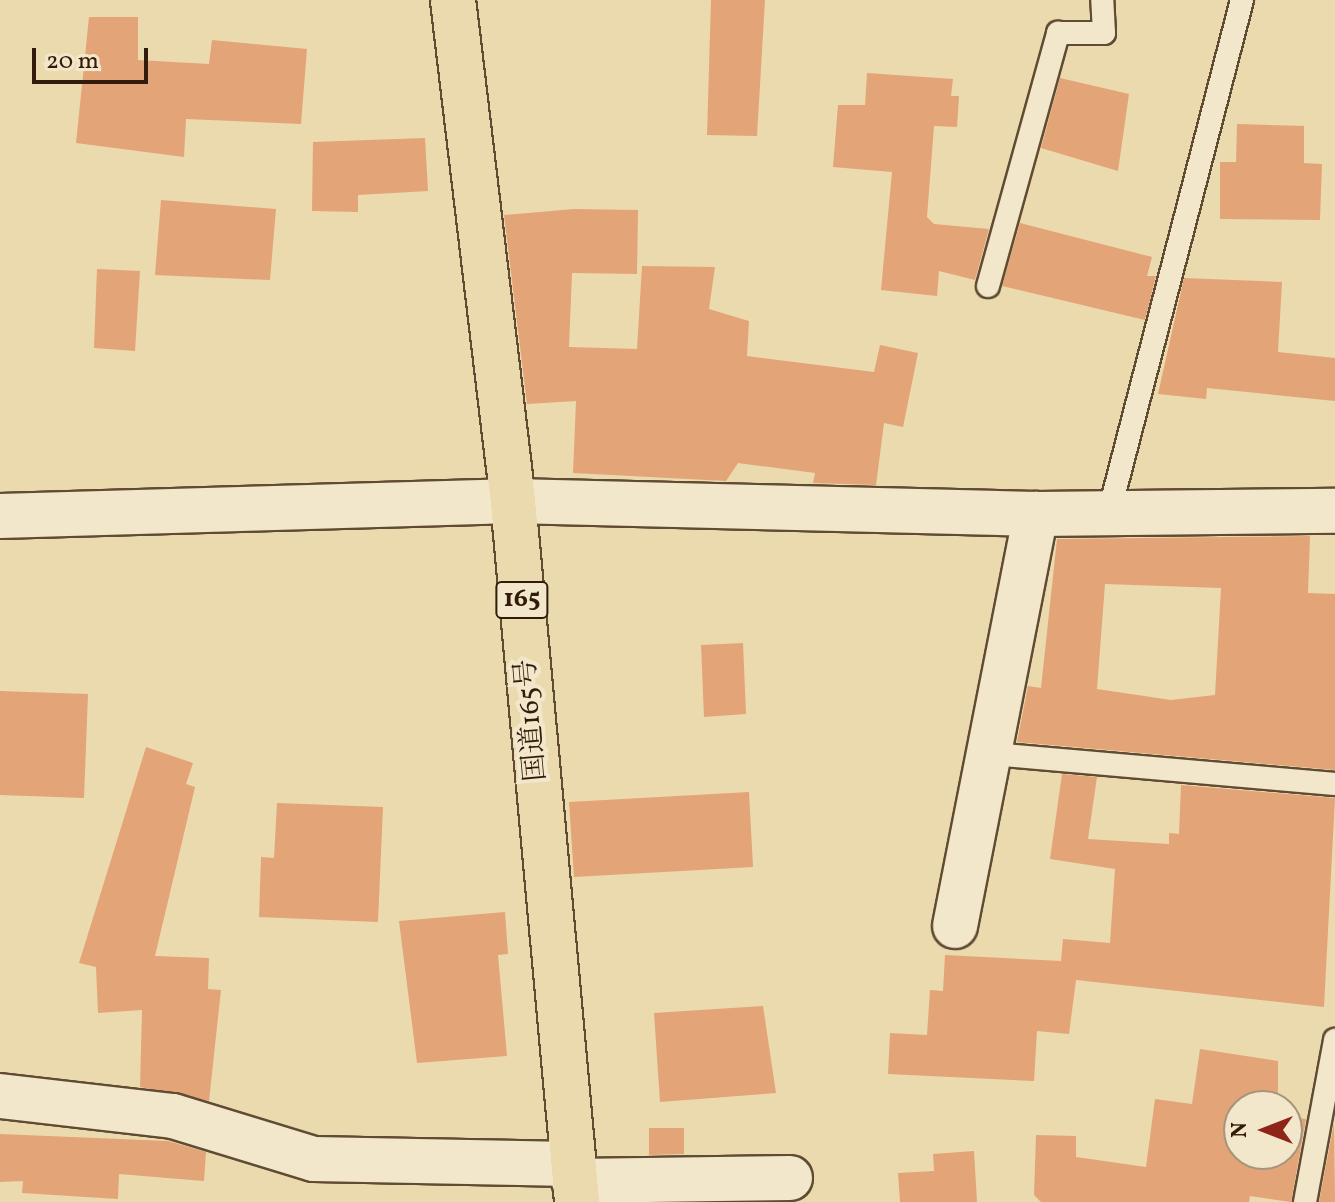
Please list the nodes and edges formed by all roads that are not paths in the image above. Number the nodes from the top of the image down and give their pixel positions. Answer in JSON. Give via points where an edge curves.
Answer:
{"nodes":[{"id":1,"x":453,"y":0,"type":"edge"},
{"id":2,"x":1102,"y":0,"type":"edge"},
{"id":3,"x":1242,"y":0,"type":"edge"},
{"id":4,"x":988,"y":286,"type":"dead end"},
{"id":5,"x":513,"y":501,"type":"junction"},
{"id":6,"x":1110,"y":509,"type":"junction"},
{"id":7,"x":1335,"y":511,"type":"edge"},
{"id":8,"x":1036,"y":514,"type":"junction"},
{"id":9,"x":0,"y":516,"type":"edge"},
{"id":10,"x":992,"y":754,"type":"junction"},
{"id":11,"x":1335,"y":784,"type":"edge"},
{"id":12,"x":955,"y":926,"type":"dead end"},
{"id":13,"x":1335,"y":1040,"type":"edge"},
{"id":14,"x":0,"y":1096,"type":"edge"},
{"id":15,"x":790,"y":1178,"type":"dead end"},
{"id":16,"x":574,"y":1182,"type":"edge"},
{"id":17,"x":1305,"y":1202,"type":"edge"}],
"edges":[{"from":1,"to":5,"type":"highway","name":"国道165号","number":"165"},
{"from":2,"to":4,"type":"lane","via":[[1104,33],[1058,33]]},
{"from":3,"to":6,"type":"lane"},
{"from":5,"to":8,"type":"street"},
{"from":5,"to":9,"type":"street"},
{"from":5,"to":16,"type":"highway","name":"国道165号","number":"165"},
{"from":6,"to":7,"type":"street"},
{"from":6,"to":8,"type":"street"},
{"from":8,"to":10,"type":"street"},
{"from":10,"to":11,"type":"lane"},
{"from":10,"to":12,"type":"street"},
{"from":13,"to":17,"type":"lane"},
{"from":14,"to":16,"type":"street","via":[[173,1116],[314,1159]]},
{"from":15,"to":16,"type":"street"}]}
